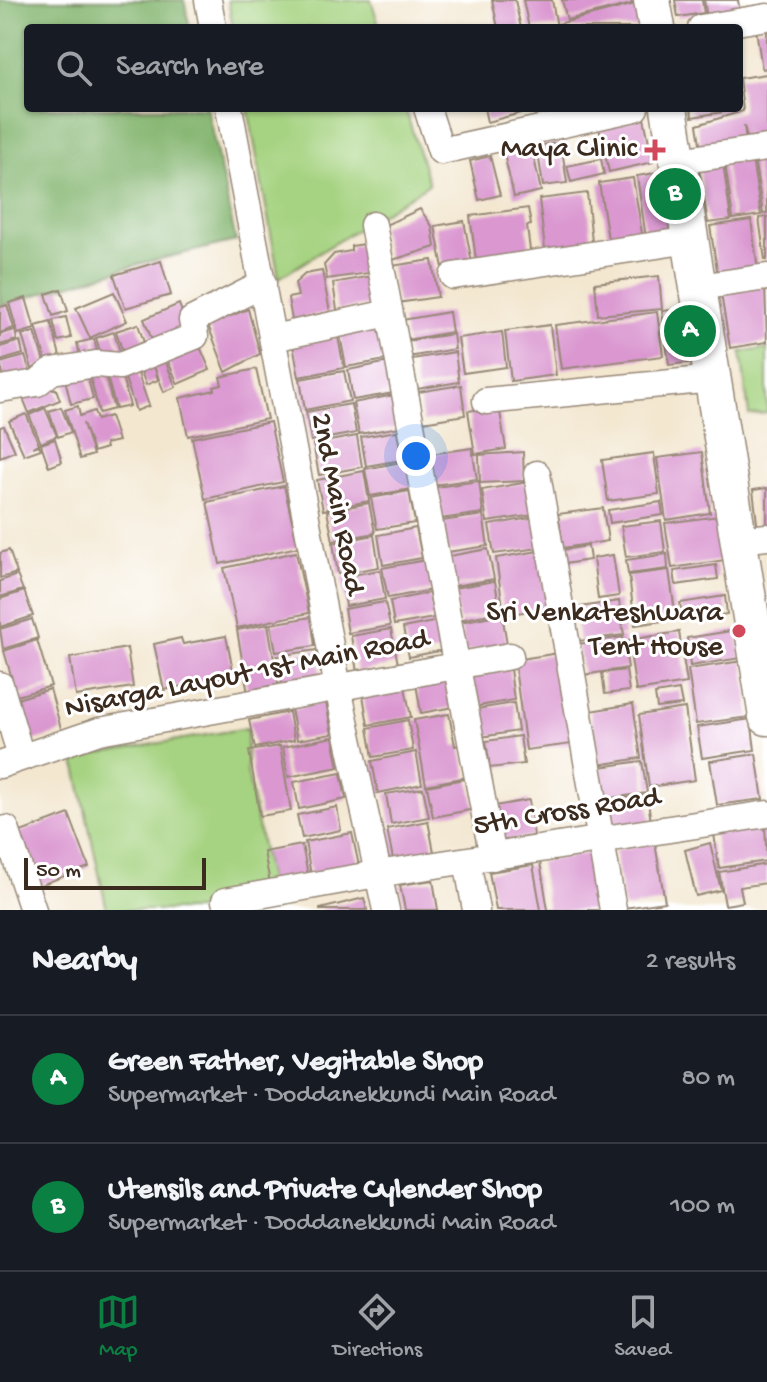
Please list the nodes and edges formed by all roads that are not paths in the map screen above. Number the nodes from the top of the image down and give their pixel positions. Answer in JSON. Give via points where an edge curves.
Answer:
{"nodes":[{"id":1,"x":208,"y":0,"type":"edge"},
{"id":2,"x":652,"y":0,"type":"edge"},
{"id":3,"x":767,"y":17,"type":"edge"},
{"id":4,"x":212,"y":24,"type":"edge"},
{"id":5,"x":656,"y":24,"type":"edge"},
{"id":6,"x":725,"y":24,"type":"edge"},
{"id":7,"x":230,"y":112,"type":"edge"},
{"id":8,"x":428,"y":112,"type":"edge"},
{"id":9,"x":617,"y":112,"type":"edge"},
{"id":10,"x":670,"y":112,"type":"edge"},
{"id":11,"x":767,"y":148,"type":"edge"},
{"id":12,"x":678,"y":161,"type":"junction"},
{"id":13,"x":373,"y":225,"type":"dead end"},
{"id":14,"x":690,"y":240,"type":"junction"},
{"id":15,"x":453,"y":276,"type":"dead end"},
{"id":16,"x":767,"y":277,"type":"edge"},
{"id":17,"x":263,"y":284,"type":"junction"},
{"id":18,"x":699,"y":287,"type":"junction"},
{"id":19,"x":389,"y":313,"type":"junction"},
{"id":20,"x":273,"y":338,"type":"junction"},
{"id":21,"x":713,"y":379,"type":"junction"},
{"id":22,"x":0,"y":389,"type":"edge"},
{"id":23,"x":486,"y":401,"type":"dead end"},
{"id":24,"x":537,"y":474,"type":"dead end"},
{"id":25,"x":753,"y":539,"type":"edge"},
{"id":26,"x":510,"y":656,"type":"dead end"},
{"id":27,"x":457,"y":666,"type":"junction"},
{"id":28,"x":0,"y":685,"type":"edge"},
{"id":29,"x":338,"y":688,"type":"junction"},
{"id":30,"x":767,"y":717,"type":"edge"},
{"id":31,"x":10,"y":761,"type":"edge"},
{"id":32,"x":767,"y":814,"type":"edge"},
{"id":33,"x":6,"y":829,"type":"dead end"},
{"id":34,"x":600,"y":840,"type":"junction"},
{"id":35,"x":480,"y":859,"type":"junction"},
{"id":36,"x":377,"y":874,"type":"junction"},
{"id":37,"x":225,"y":901,"type":"dead end"},
{"id":38,"x":33,"y":910,"type":"edge"},
{"id":39,"x":386,"y":910,"type":"edge"},
{"id":40,"x":476,"y":910,"type":"edge"},
{"id":41,"x":613,"y":910,"type":"edge"}],
"edges":[{"from":1,"to":4,"type":"street"},
{"from":2,"to":5,"type":"street"},
{"from":3,"to":6,"type":"street"},
{"from":7,"to":17,"type":"street","name":"2nd Main Road"},
{"from":8,"to":9,"type":"street","via":[[441,151]]},
{"from":10,"to":12,"type":"street"},
{"from":11,"to":12,"type":"street"},
{"from":12,"to":14,"type":"street"},
{"from":13,"to":19,"type":"street"},
{"from":14,"to":15,"type":"street"},
{"from":14,"to":18,"type":"street"},
{"from":16,"to":18,"type":"street"},
{"from":17,"to":20,"type":"street","name":"2nd Main Road"},
{"from":17,"to":22,"type":"street","via":[[192,320],[195,336],[120,366],[52,371],[37,383]]},
{"from":18,"to":21,"type":"street"},
{"from":19,"to":20,"type":"street"},
{"from":19,"to":27,"type":"street"},
{"from":20,"to":29,"type":"street","name":"2nd Main Road"},
{"from":21,"to":23,"type":"street"},
{"from":21,"to":25,"type":"street"},
{"from":24,"to":34,"type":"street"},
{"from":25,"to":30,"type":"street"},
{"from":26,"to":27,"type":"street","name":"Nisarga Layout 1st Main Road"},
{"from":27,"to":29,"type":"street","name":"Nisarga Layout 1st Main Road"},
{"from":27,"to":35,"type":"street"},
{"from":28,"to":31,"type":"street"},
{"from":29,"to":31,"type":"street","name":"Nisarga Layout 1st Main Road","via":[[99,731]]},
{"from":29,"to":36,"type":"street","name":"2nd Main Road"},
{"from":32,"to":34,"type":"street","name":"5th Cross Road"},
{"from":33,"to":38,"type":"street"},
{"from":34,"to":35,"type":"street","name":"5th Cross Road"},
{"from":34,"to":41,"type":"street"},
{"from":35,"to":36,"type":"street","name":"5th Cross Road"},
{"from":35,"to":40,"type":"street"},
{"from":36,"to":37,"type":"street","name":"5th Cross Road"},
{"from":36,"to":39,"type":"street","name":"2nd Main Road"}]}
